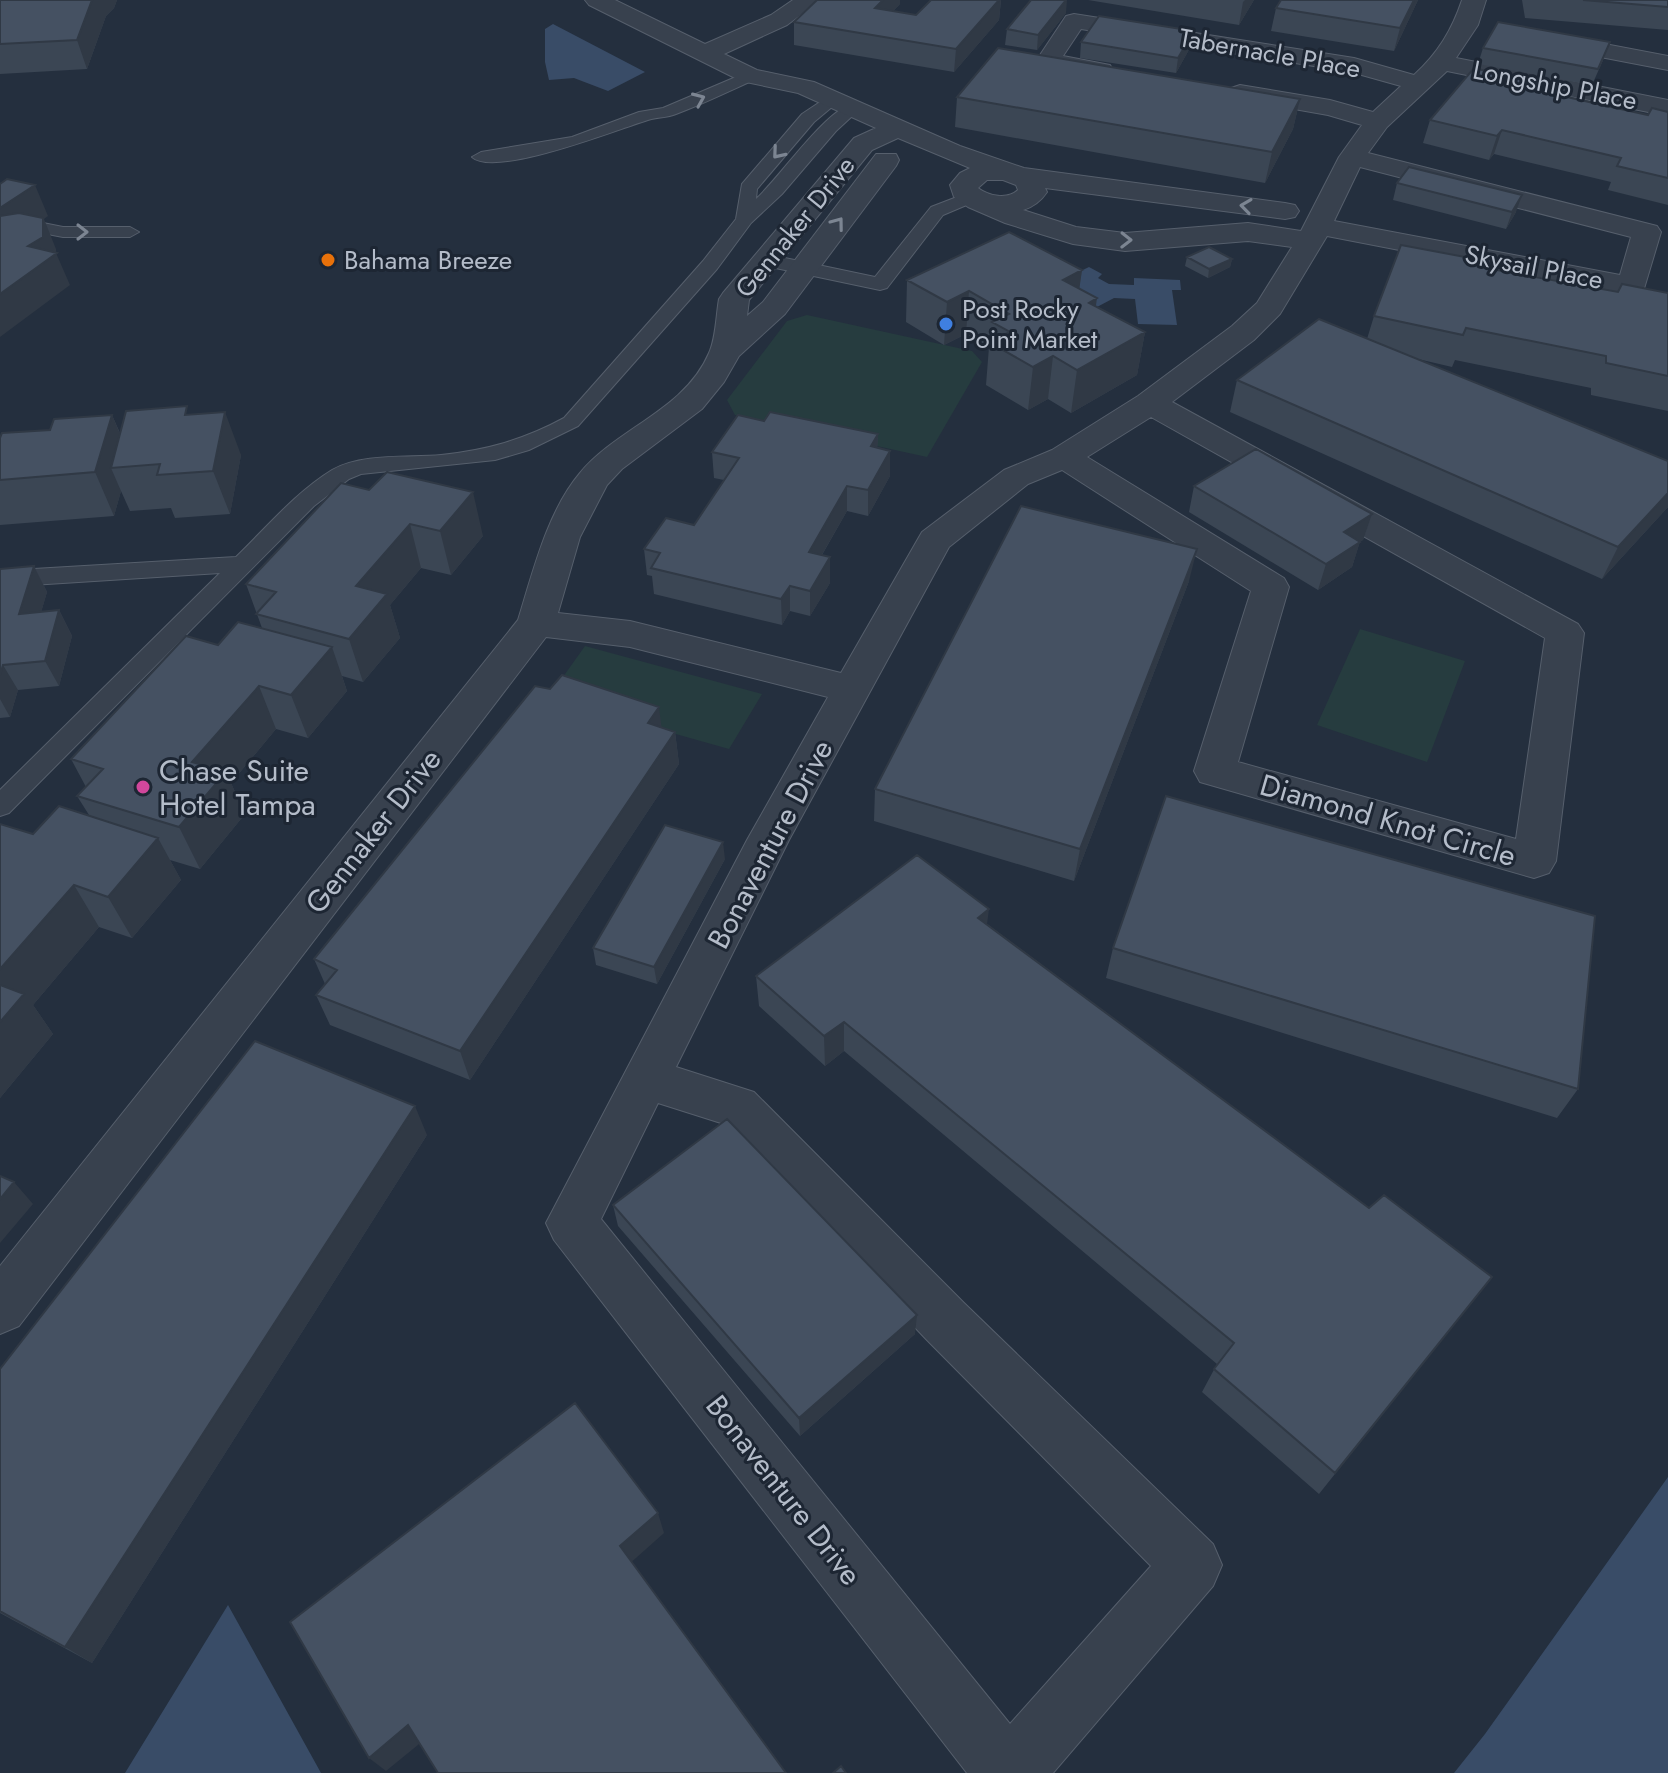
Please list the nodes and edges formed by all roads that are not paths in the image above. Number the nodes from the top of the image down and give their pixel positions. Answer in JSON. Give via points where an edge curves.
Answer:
{"nodes":[{"id":1,"x":597,"y":0,"type":"edge"},
{"id":2,"x":808,"y":0,"type":"edge"},
{"id":3,"x":657,"y":9,"type":"dead end"},
{"id":4,"x":634,"y":16,"type":"junction"},
{"id":5,"x":1474,"y":17,"type":"edge"},
{"id":6,"x":1528,"y":36,"type":"edge"},
{"id":7,"x":706,"y":53,"type":"junction"},
{"id":8,"x":1668,"y":63,"type":"edge"},
{"id":9,"x":741,"y":71,"type":"junction"},
{"id":10,"x":1429,"y":73,"type":"junction"},
{"id":11,"x":1126,"y":74,"type":"edge"},
{"id":12,"x":1220,"y":90,"type":"edge"},
{"id":13,"x":842,"y":103,"type":"junction"},
{"id":14,"x":1668,"y":108,"type":"edge"},
{"id":15,"x":1378,"y":121,"type":"junction"},
{"id":16,"x":819,"y":122,"type":"junction"},
{"id":17,"x":903,"y":130,"type":"junction"},
{"id":18,"x":863,"y":144,"type":"junction"},
{"id":19,"x":889,"y":156,"type":"junction"},
{"id":20,"x":481,"y":157,"type":"dead end"},
{"id":21,"x":1352,"y":157,"type":"junction"},
{"id":22,"x":1014,"y":174,"type":"junction"},
{"id":23,"x":955,"y":187,"type":"junction"},
{"id":24,"x":33,"y":226,"type":"edge"},
{"id":25,"x":1317,"y":228,"type":"junction"},
{"id":26,"x":130,"y":232,"type":"dead end"},
{"id":27,"x":766,"y":260,"type":"junction"},
{"id":28,"x":804,"y":268,"type":"junction"},
{"id":29,"x":726,"y":351,"type":"junction"},
{"id":30,"x":1150,"y":403,"type":"junction"},
{"id":31,"x":1064,"y":457,"type":"junction"},
{"id":32,"x":243,"y":564,"type":"junction"},
{"id":33,"x":0,"y":579,"type":"edge"},
{"id":34,"x":536,"y":623,"type":"junction"},
{"id":35,"x":853,"y":690,"type":"junction"},
{"id":36,"x":0,"y":806,"type":"edge"},
{"id":37,"x":648,"y":1079,"type":"junction"},
{"id":38,"x":0,"y":1308,"type":"edge"},
{"id":39,"x":1009,"y":1773,"type":"edge"}],
"edges":[{"from":1,"to":4,"type":"street"},
{"from":2,"to":7,"type":"street","via":[[779,20]]},
{"from":3,"to":4,"type":"street"},
{"from":4,"to":7,"type":"street"},
{"from":5,"to":10,"type":"street","name":"Bonaventure Drive"},
{"from":6,"to":8,"type":"street","name":"Longship Place"},
{"from":7,"to":9,"type":"street"},
{"from":9,"to":13,"type":"street","via":[[805,87]]},
{"from":9,"to":16,"type":"street","via":[[775,101]]},
{"from":9,"to":20,"type":"lane","via":[[667,112],[577,141]]},
{"from":10,"to":11,"type":"street","name":"Tabernacle Place","via":[[1074,21],[1048,61]]},
{"from":10,"to":14,"type":"street","name":"Longship Place"},
{"from":10,"to":15,"type":"street","name":"Bonaventure Drive"},
{"from":12,"to":15,"type":"street","name":"Tabernacle Place"},
{"from":13,"to":16,"type":"lane"},
{"from":13,"to":17,"type":"street"},
{"from":15,"to":21,"type":"street","name":"Bonaventure Drive"},
{"from":16,"to":18,"type":"street"},
{"from":16,"to":32,"type":"lane","via":[[776,190],[745,219],[571,422],[547,439],[502,454],[341,474]]},
{"from":17,"to":18,"type":"street","name":"Gennaker Drive"},
{"from":17,"to":19,"type":"street","name":"Gennaker Drive"},
{"from":17,"to":22,"type":"street"},
{"from":18,"to":19,"type":"street"},
{"from":18,"to":27,"type":"street","name":"Gennaker Drive"},
{"from":19,"to":23,"type":"street"},
{"from":28,"to":19,"type":"street","name":"Gennaker Drive","one_way":true},
{"from":21,"to":25,"type":"street","name":"Bonaventure Drive"},
{"from":21,"to":25,"type":"street","name":"Skysail Place","via":[[1647,232],[1632,286]]},
{"from":22,"to":23,"type":"street","via":[[1033,186],[1029,198],[1010,205]]},
{"from":25,"to":22,"type":"street","one_way":true},
{"from":23,"to":25,"type":"street","one_way":true,"via":[[1015,217],[1073,235],[1125,242]]},
{"from":23,"to":28,"type":"lane","via":[[880,284]]},
{"from":24,"to":26,"type":"lane","one_way":true,"via":[[63,232]]},
{"from":25,"to":30,"type":"street","name":"Bonaventure Drive","via":[[1269,308]]},
{"from":27,"to":28,"type":"lane"},
{"from":27,"to":29,"type":"street","name":"Gennaker Drive","via":[[734,299]]},
{"from":28,"to":29,"type":"street","name":"Gennaker Drive","via":[[774,308]]},
{"from":29,"to":34,"type":"street","name":"Gennaker Drive","via":[[690,402],[592,480],[562,537]]},
{"from":30,"to":31,"type":"street","name":"Bonaventure Drive"},
{"from":30,"to":31,"type":"street","name":"Diamond Knot Circle","via":[[1565,633],[1534,861],[1215,771],[1271,587]]},
{"from":31,"to":35,"type":"street","name":"Bonaventure Drive","via":[[1016,477],[935,540]]},
{"from":32,"to":33,"type":"lane"},
{"from":32,"to":36,"type":"lane"},
{"from":34,"to":35,"type":"street","via":[[630,634]]},
{"from":34,"to":38,"type":"street","name":"Gennaker Drive"},
{"from":35,"to":37,"type":"street","name":"Bonaventure Drive","via":[[768,840]]},
{"from":37,"to":39,"type":"street","name":"Bonaventure Drive","via":[[572,1223]]},
{"from":37,"to":39,"type":"street","via":[[737,1107],[1192,1565]]}]}
